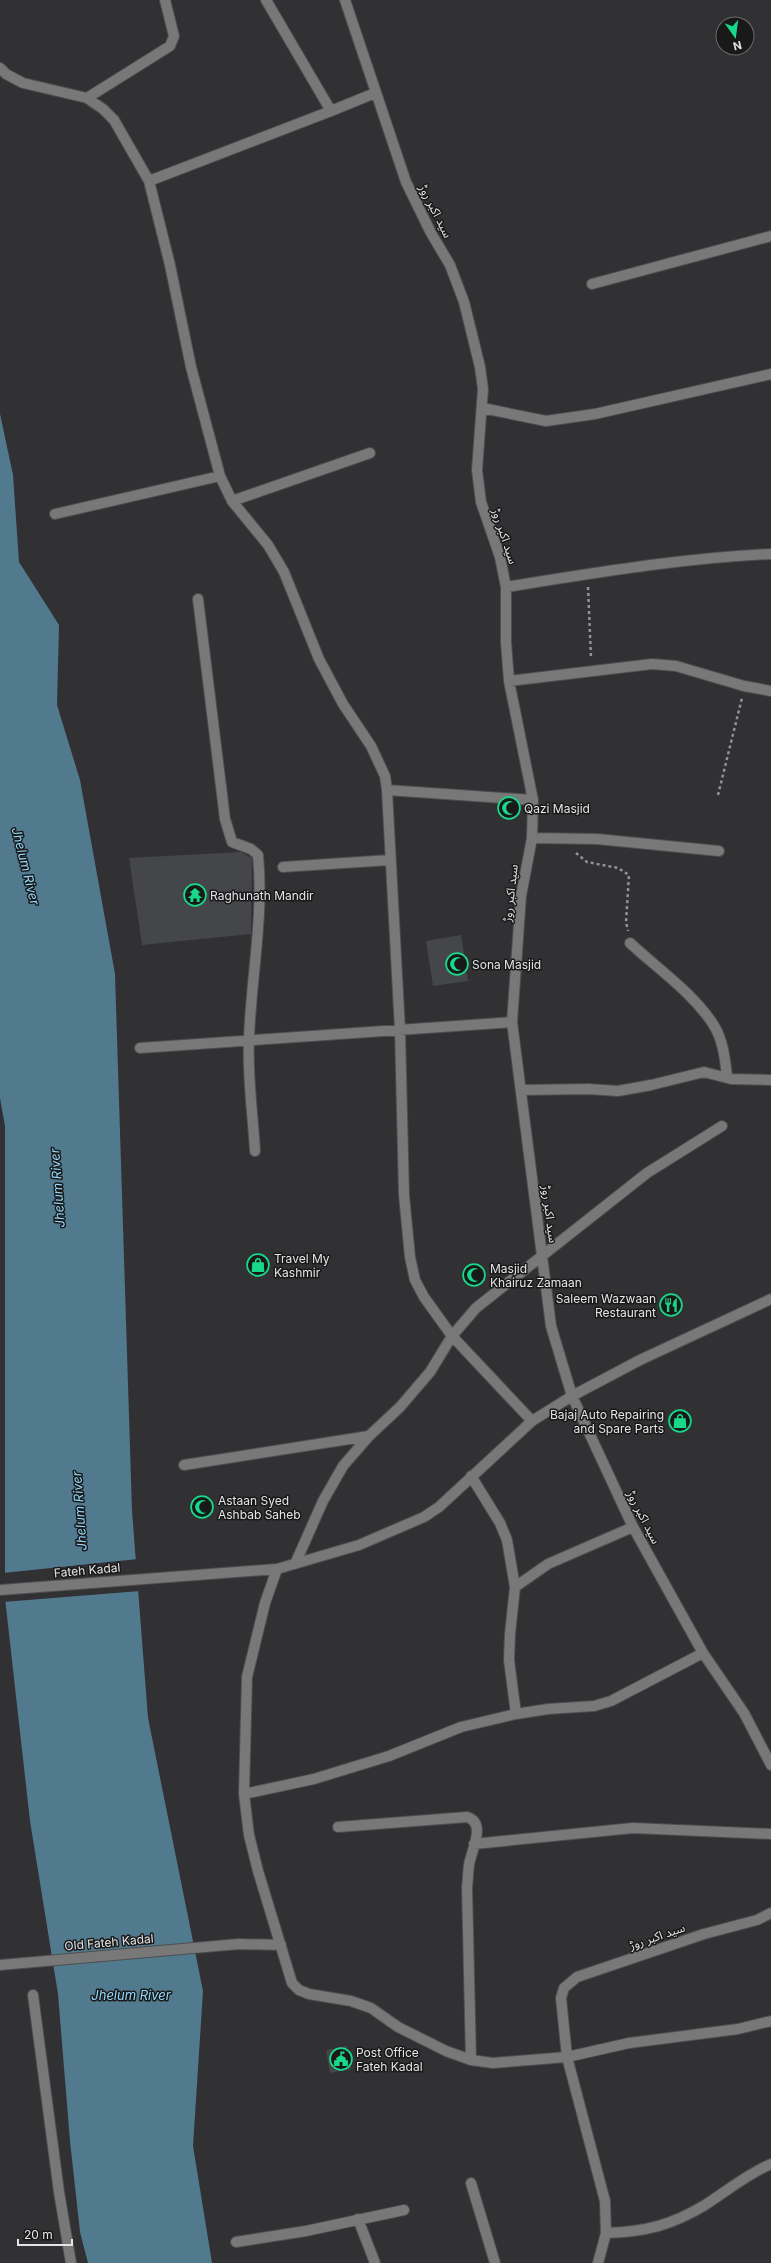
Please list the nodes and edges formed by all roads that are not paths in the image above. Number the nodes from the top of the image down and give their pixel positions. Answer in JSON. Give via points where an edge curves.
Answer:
{"nodes":[{"id":1,"x":165,"y":0,"type":"edge"},
{"id":2,"x":266,"y":0,"type":"edge"},
{"id":3,"x":345,"y":0,"type":"edge"},
{"id":4,"x":0,"y":68,"type":"edge"},
{"id":5,"x":375,"y":93,"type":"junction"},
{"id":6,"x":87,"y":98,"type":"junction"},
{"id":7,"x":331,"y":110,"type":"junction"},
{"id":8,"x":149,"y":181,"type":"junction"},
{"id":9,"x":771,"y":236,"type":"edge"},
{"id":10,"x":592,"y":284,"type":"dead end"},
{"id":11,"x":771,"y":374,"type":"edge"},
{"id":12,"x":482,"y":408,"type":"junction"},
{"id":13,"x":370,"y":453,"type":"dead end"},
{"id":14,"x":220,"y":476,"type":"junction"},
{"id":15,"x":232,"y":500,"type":"junction"},
{"id":16,"x":55,"y":514,"type":"dead end"},
{"id":17,"x":771,"y":554,"type":"edge"},
{"id":18,"x":506,"y":587,"type":"junction"},
{"id":19,"x":198,"y":599,"type":"dead end"},
{"id":20,"x":510,"y":681,"type":"junction"},
{"id":21,"x":771,"y":691,"type":"edge"},
{"id":22,"x":387,"y":790,"type":"junction"},
{"id":23,"x":533,"y":800,"type":"junction"},
{"id":24,"x":532,"y":838,"type":"junction"},
{"id":25,"x":719,"y":851,"type":"dead end"},
{"id":26,"x":390,"y":860,"type":"junction"},
{"id":27,"x":283,"y":867,"type":"dead end"},
{"id":28,"x":630,"y":943,"type":"road end"},
{"id":29,"x":512,"y":1022,"type":"junction"},
{"id":30,"x":400,"y":1030,"type":"junction"},
{"id":31,"x":248,"y":1040,"type":"junction"},
{"id":32,"x":140,"y":1048,"type":"dead end"},
{"id":33,"x":727,"y":1076,"type":"junction"},
{"id":34,"x":771,"y":1080,"type":"edge"},
{"id":35,"x":521,"y":1090,"type":"junction"},
{"id":36,"x":722,"y":1126,"type":"dead end"},
{"id":37,"x":255,"y":1151,"type":"dead end"},
{"id":38,"x":543,"y":1257,"type":"junction"},
{"id":39,"x":771,"y":1299,"type":"edge"},
{"id":40,"x":452,"y":1336,"type":"junction"},
{"id":41,"x":572,"y":1396,"type":"junction"},
{"id":42,"x":532,"y":1421,"type":"junction"},
{"id":43,"x":369,"y":1436,"type":"junction"},
{"id":44,"x":184,"y":1465,"type":"dead end"},
{"id":45,"x":471,"y":1476,"type":"junction"},
{"id":46,"x":633,"y":1527,"type":"junction"},
{"id":47,"x":295,"y":1564,"type":"junction"},
{"id":48,"x":277,"y":1569,"type":"junction"},
{"id":49,"x":515,"y":1587,"type":"junction"},
{"id":50,"x":0,"y":1590,"type":"edge"},
{"id":51,"x":703,"y":1653,"type":"junction"},
{"id":52,"x":516,"y":1714,"type":"junction"},
{"id":53,"x":771,"y":1765,"type":"edge"},
{"id":54,"x":244,"y":1794,"type":"junction"},
{"id":55,"x":338,"y":1828,"type":"dead end"},
{"id":56,"x":771,"y":1834,"type":"edge"},
{"id":57,"x":474,"y":1844,"type":"junction"},
{"id":58,"x":771,"y":1913,"type":"edge"},
{"id":59,"x":281,"y":1945,"type":"junction"},
{"id":60,"x":3,"y":1964,"type":"edge"},
{"id":61,"x":32,"y":1995,"type":"dead end"},
{"id":62,"x":771,"y":2021,"type":"edge"},
{"id":63,"x":567,"y":2057,"type":"junction"},
{"id":64,"x":471,"y":2060,"type":"junction"},
{"id":65,"x":771,"y":2164,"type":"edge"},
{"id":66,"x":471,"y":2183,"type":"dead end"},
{"id":67,"x":404,"y":2210,"type":"dead end"},
{"id":68,"x":358,"y":2219,"type":"junction"},
{"id":69,"x":606,"y":2233,"type":"junction"},
{"id":70,"x":236,"y":2242,"type":"dead end"},
{"id":71,"x":71,"y":2263,"type":"edge"},
{"id":72,"x":375,"y":2263,"type":"edge"},
{"id":73,"x":495,"y":2263,"type":"edge"},
{"id":74,"x":598,"y":2263,"type":"edge"}],
"edges":[{"from":1,"to":6,"type":"street","via":[[174,36],[170,46]]},
{"from":2,"to":7,"type":"street"},
{"from":3,"to":5,"type":"street","name":"سید اکبر روڑ"},
{"from":4,"to":6,"type":"street","via":[[23,83]]},
{"from":5,"to":7,"type":"street"},
{"from":5,"to":12,"type":"street","name":"سید اکبر روڑ","via":[[406,182],[450,265],[464,302],[480,367]]},
{"from":6,"to":8,"type":"street","via":[[114,120]]},
{"from":7,"to":8,"type":"street"},
{"from":8,"to":14,"type":"street","via":[[191,367]]},
{"from":9,"to":10,"type":"street"},
{"from":11,"to":12,"type":"street","via":[[595,414],[546,421]]},
{"from":12,"to":18,"type":"street","name":"سید اکبر روڑ","via":[[477,470],[481,502],[500,557]]},
{"from":13,"to":15,"type":"street"},
{"from":14,"to":15,"type":"street"},
{"from":14,"to":16,"type":"street"},
{"from":15,"to":22,"type":"street","via":[[268,545],[284,572],[319,658],[371,746],[385,776]]},
{"from":17,"to":18,"type":"street","via":[[722,556],[634,566]]},
{"from":18,"to":20,"type":"street","name":"سید اکبر روڑ","via":[[506,642]]},
{"from":19,"to":31,"type":"street","via":[[227,831],[232,842],[251,849],[258,855],[260,904]]},
{"from":20,"to":21,"type":"street","via":[[652,664],[676,666],[744,686]]},
{"from":20,"to":23,"type":"street","name":"سید اکبر روڑ"},
{"from":22,"to":23,"type":"street"},
{"from":22,"to":26,"type":"street"},
{"from":23,"to":24,"type":"street","name":"سید اکبر روڑ"},
{"from":24,"to":25,"type":"street","via":[[597,839]]},
{"from":24,"to":29,"type":"street","name":"سید اکبر روڑ","via":[[521,896]]},
{"from":26,"to":27,"type":"street"},
{"from":26,"to":30,"type":"street"},
{"from":28,"to":33,"type":"street","via":[[694,1000],[714,1024],[724,1048]]},
{"from":29,"to":30,"type":"street"},
{"from":29,"to":35,"type":"street","name":"سید اکبر روڑ"},
{"from":30,"to":31,"type":"street"},
{"from":30,"to":40,"type":"street","via":[[404,1195],[410,1257],[415,1280]]},
{"from":31,"to":32,"type":"street"},
{"from":31,"to":37,"type":"street"},
{"from":33,"to":34,"type":"street","via":[[731,1079]]},
{"from":33,"to":35,"type":"street","via":[[715,1076],[704,1072],[618,1091]]},
{"from":35,"to":38,"type":"street","name":"سید اکبر روڑ"},
{"from":36,"to":38,"type":"street","via":[[647,1173]]},
{"from":38,"to":40,"type":"street","via":[[476,1308]]},
{"from":38,"to":41,"type":"street","name":"سید اکبر روڑ","via":[[551,1326]]},
{"from":39,"to":41,"type":"street","name":"Fateh Kadal","via":[[640,1360]]},
{"from":40,"to":42,"type":"street"},
{"from":40,"to":43,"type":"street","via":[[430,1372],[400,1407]]},
{"from":41,"to":42,"type":"street","name":"Fateh Kadal"},
{"from":41,"to":46,"type":"street","name":"سید اکبر روڑ"},
{"from":42,"to":45,"type":"street","name":"Fateh Kadal"},
{"from":43,"to":44,"type":"street"},
{"from":43,"to":47,"type":"street","via":[[343,1466],[323,1501]]},
{"from":45,"to":47,"type":"street","name":"Fateh Kadal","via":[[439,1507],[424,1517],[359,1545]]},
{"from":45,"to":49,"type":"street","via":[[500,1523],[507,1540]]},
{"from":46,"to":49,"type":"street","via":[[548,1564]]},
{"from":46,"to":51,"type":"street","name":"سید اکبر روڑ"},
{"from":47,"to":48,"type":"street","name":"Fateh Kadal"},
{"from":48,"to":50,"type":"street","name":"Fateh Kadal"},
{"from":48,"to":54,"type":"street","via":[[265,1604],[247,1677]]},
{"from":49,"to":52,"type":"street","via":[[509,1660]]},
{"from":51,"to":52,"type":"street","via":[[611,1701],[594,1706]]},
{"from":51,"to":53,"type":"street","name":"سید اکبر روڑ","via":[[744,1713]]},
{"from":52,"to":54,"type":"street","via":[[461,1727],[389,1756],[314,1779]]},
{"from":54,"to":59,"type":"street","via":[[249,1835]]},
{"from":55,"to":57,"type":"street","via":[[467,1817],[472,1818],[476,1824]]},
{"from":56,"to":57,"type":"street","via":[[633,1828]]},
{"from":57,"to":64,"type":"street","via":[[467,1887]]},
{"from":58,"to":63,"type":"street","name":"سید اکبر روڑ","via":[[757,1920],[704,1934],[577,1977],[564,1988],[562,1998]]},
{"from":59,"to":60,"type":"street","name":"Old Fateh Kadal","via":[[260,1943],[214,1946]]},
{"from":59,"to":64,"type":"street","via":[[292,1983],[299,1990],[371,2008],[404,2030],[446,2051]]},
{"from":61,"to":71,"type":"street"},
{"from":62,"to":63,"type":"street","via":[[738,2029],[628,2043]]},
{"from":63,"to":64,"type":"street","via":[[493,2063]]},
{"from":63,"to":69,"type":"street","via":[[605,2201]]},
{"from":65,"to":69,"type":"street","via":[[673,2222],[651,2230]]},
{"from":66,"to":73,"type":"street"},
{"from":67,"to":68,"type":"street"},
{"from":68,"to":70,"type":"street","via":[[306,2231]]},
{"from":68,"to":72,"type":"street"},
{"from":69,"to":74,"type":"street"}]}
